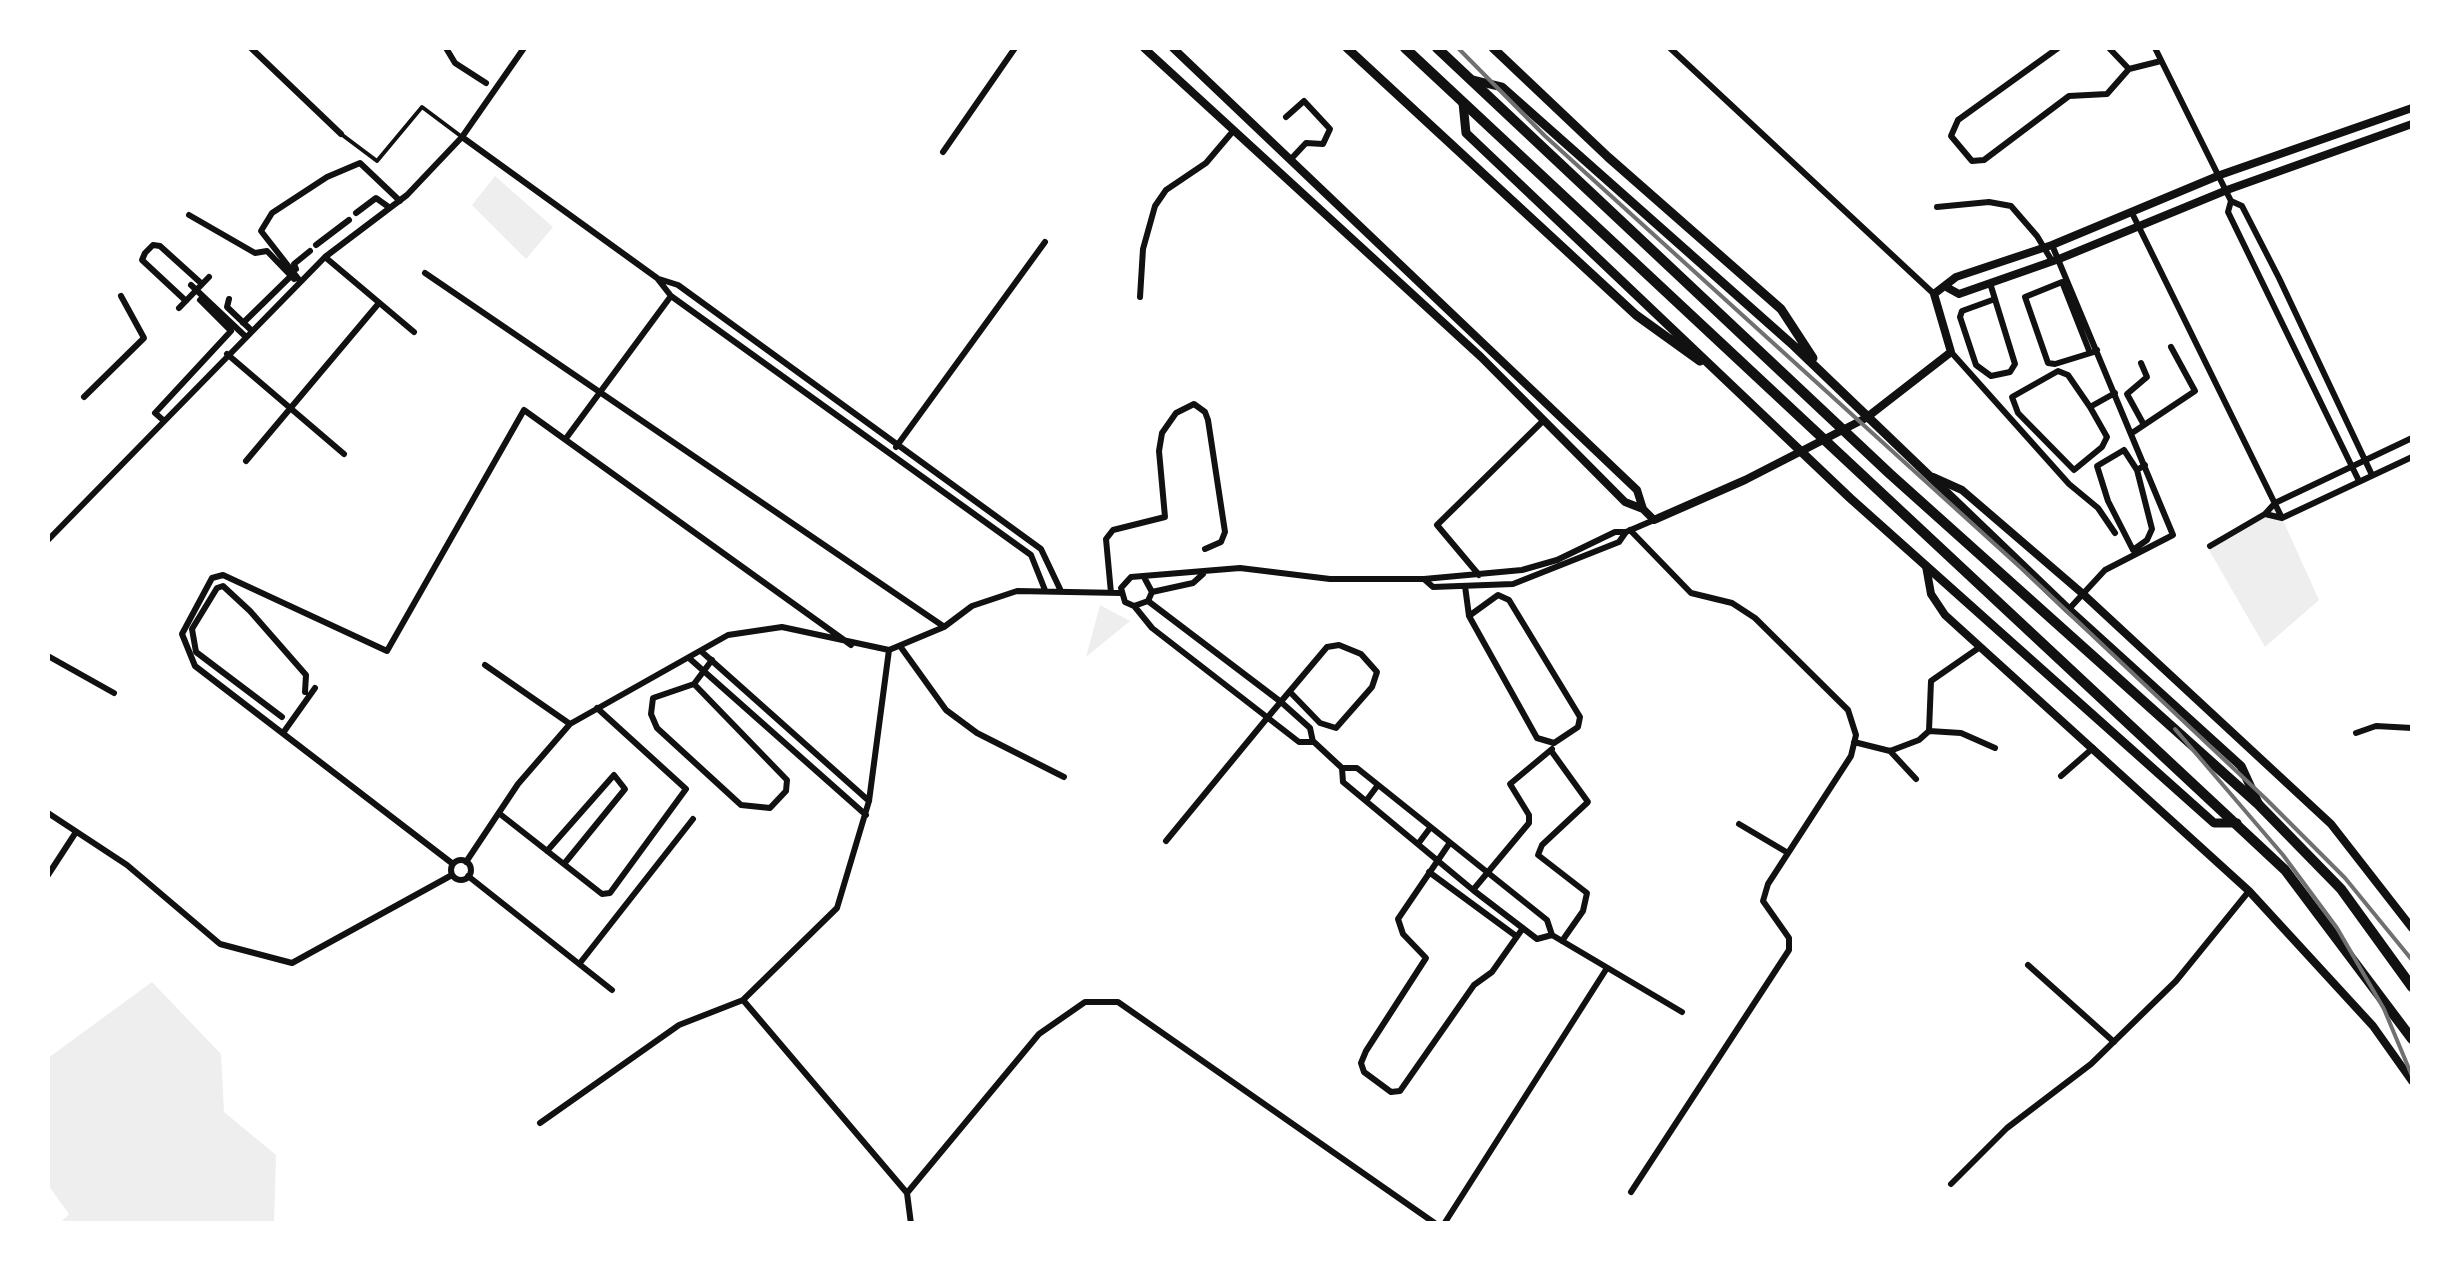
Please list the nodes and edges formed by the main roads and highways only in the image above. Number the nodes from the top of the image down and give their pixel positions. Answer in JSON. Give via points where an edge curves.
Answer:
{"nodes":[{"id":1,"x":1347,"y":48,"type":"edge"},
{"id":2,"x":1404,"y":48,"type":"edge"},
{"id":3,"x":1437,"y":48,"type":"edge"},
{"id":4,"x":1499,"y":49,"type":"edge"},
{"id":5,"x":1470,"y":80,"type":"junction"},
{"id":6,"x":1463,"y":103,"type":"junction"},
{"id":7,"x":1824,"y":376,"type":"junction"},
{"id":8,"x":1731,"y":384,"type":"junction"},
{"id":9,"x":2258,"y":804,"type":"junction"},
{"id":10,"x":2237,"y":823,"type":"junction"},
{"id":11,"x":2412,"y":987,"type":"edge"},
{"id":12,"x":2412,"y":1039,"type":"edge"}],
"edges":[{"from":1,"to":8,"type":"main road","via":[[1636,315]]},
{"from":2,"to":6,"type":"highway"},
{"from":3,"to":5,"type":"highway"},
{"from":4,"to":7,"type":"main road","via":[[1608,158],[1781,309]]},
{"from":5,"to":7,"type":"main road","via":[[1502,87]]},
{"from":5,"to":9,"type":"highway"},
{"from":6,"to":8,"type":"main road","via":[[1466,133]]},
{"from":6,"to":10,"type":"highway"},
{"from":7,"to":9,"type":"main road","via":[[2241,766]]},
{"from":8,"to":10,"type":"main road","via":[[2214,823]]},
{"from":9,"to":11,"type":"highway","via":[[2341,890]]},
{"from":10,"to":12,"type":"highway","via":[[2285,870]]}]}
